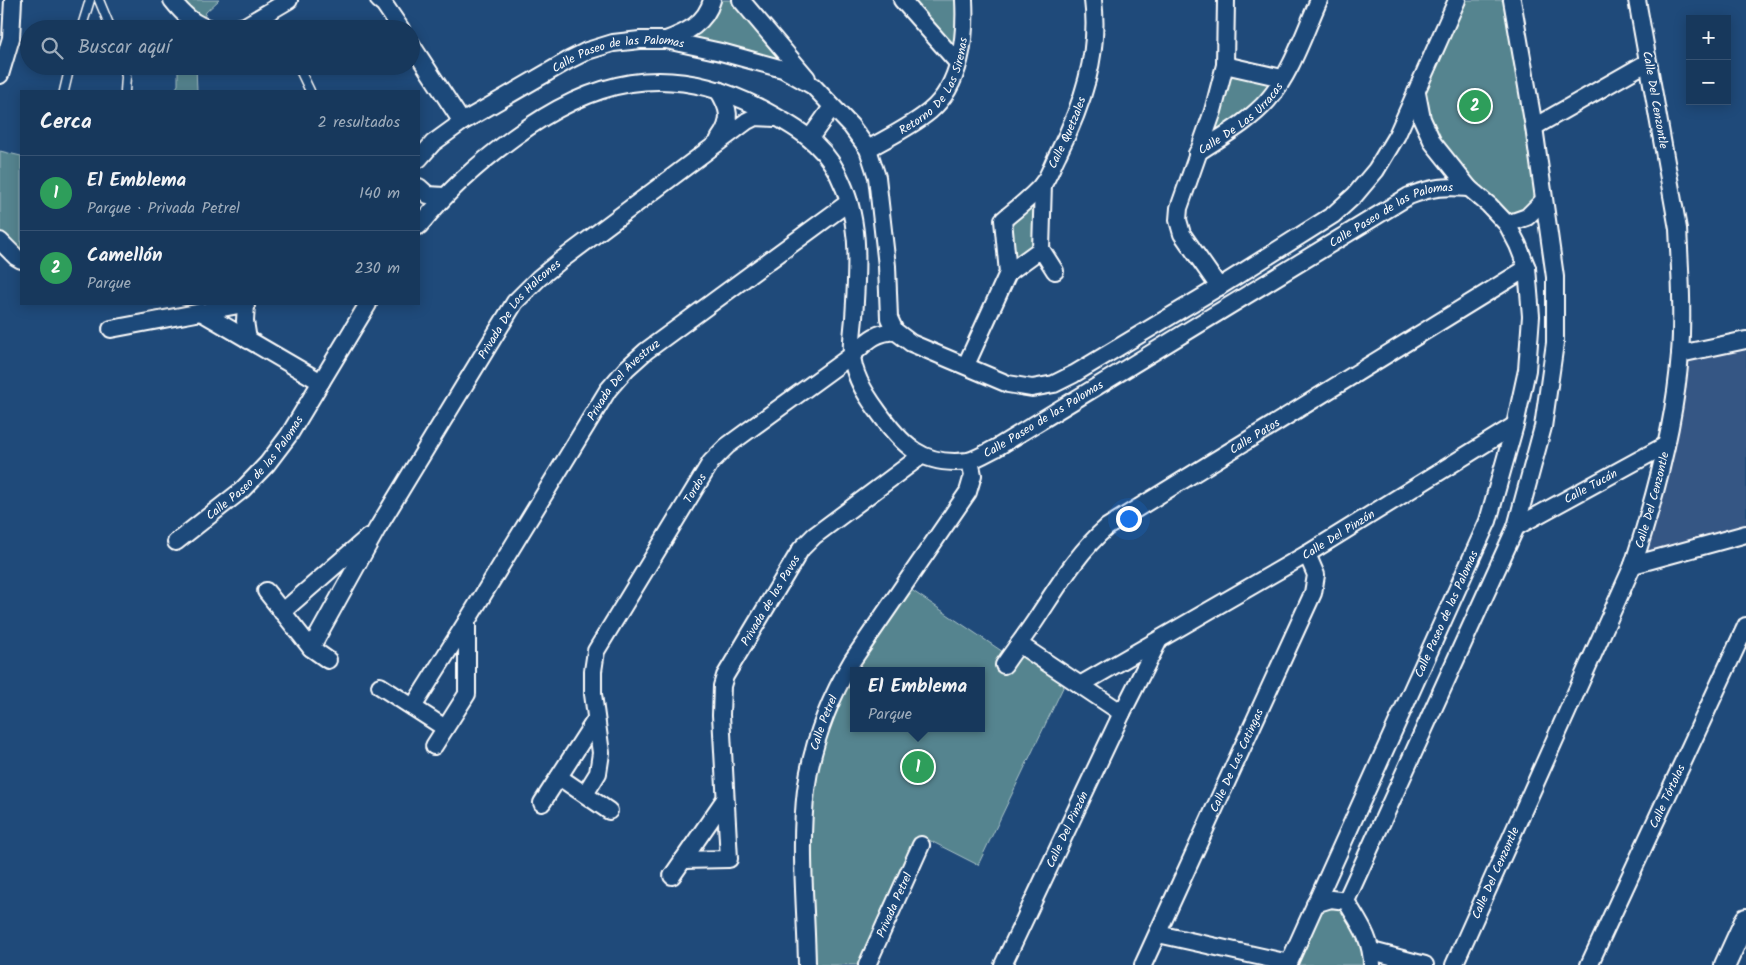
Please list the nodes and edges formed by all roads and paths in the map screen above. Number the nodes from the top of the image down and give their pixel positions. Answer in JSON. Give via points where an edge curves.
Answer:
{"nodes":[{"id":1,"x":13,"y":0,"type":"edge"},
{"id":2,"x":90,"y":0,"type":"edge"},
{"id":3,"x":99,"y":0,"type":"edge"},
{"id":4,"x":172,"y":0,"type":"edge"},
{"id":5,"x":289,"y":0,"type":"edge"},
{"id":6,"x":712,"y":0,"type":"edge"},
{"id":7,"x":741,"y":0,"type":"edge"},
{"id":8,"x":902,"y":0,"type":"edge"},
{"id":9,"x":964,"y":0,"type":"edge"},
{"id":10,"x":1093,"y":0,"type":"edge"},
{"id":11,"x":1226,"y":0,"type":"edge"},
{"id":12,"x":1319,"y":0,"type":"edge"},
{"id":13,"x":1457,"y":0,"type":"edge"},
{"id":14,"x":1637,"y":0,"type":"edge"},
{"id":15,"x":383,"y":1,"type":"edge"},
{"id":16,"x":1510,"y":3,"type":"edge"},
{"id":17,"x":84,"y":20,"type":"edge"},
{"id":18,"x":107,"y":20,"type":"edge"},
{"id":19,"x":192,"y":20,"type":"edge"},
{"id":20,"x":255,"y":20,"type":"edge"},
{"id":21,"x":395,"y":20,"type":"edge"},
{"id":22,"x":666,"y":40,"type":"junction"},
{"id":23,"x":420,"y":58,"type":"edge"},
{"id":24,"x":1648,"y":62,"type":"junction"},
{"id":25,"x":958,"y":63,"type":"junction"},
{"id":26,"x":1225,"y":65,"type":"junction"},
{"id":27,"x":0,"y":71,"type":"edge"},
{"id":28,"x":68,"y":75,"type":"edge"},
{"id":29,"x":126,"y":75,"type":"edge"},
{"id":30,"x":302,"y":75,"type":"edge"},
{"id":31,"x":1282,"y":78,"type":"junction"},
{"id":32,"x":813,"y":86,"type":"junction"},
{"id":33,"x":64,"y":90,"type":"edge"},
{"id":34,"x":125,"y":90,"type":"edge"},
{"id":35,"x":310,"y":90,"type":"edge"},
{"id":36,"x":718,"y":90,"type":"junction"},
{"id":37,"x":1417,"y":93,"type":"junction"},
{"id":38,"x":832,"y":107,"type":"junction"},
{"id":39,"x":782,"y":120,"type":"junction"},
{"id":40,"x":462,"y":122,"type":"junction"},
{"id":41,"x":1534,"y":127,"type":"junction"},
{"id":42,"x":810,"y":138,"type":"junction"},
{"id":43,"x":718,"y":141,"type":"junction"},
{"id":44,"x":868,"y":149,"type":"junction"},
{"id":45,"x":1197,"y":153,"type":"junction"},
{"id":46,"x":420,"y":158,"type":"edge"},
{"id":47,"x":1043,"y":183,"type":"junction"},
{"id":48,"x":420,"y":188,"type":"edge"},
{"id":49,"x":1469,"y":188,"type":"junction"},
{"id":50,"x":444,"y":196,"type":"junction"},
{"id":51,"x":1544,"y":200,"type":"junction"},
{"id":52,"x":849,"y":202,"type":"junction"},
{"id":53,"x":1507,"y":224,"type":"junction"},
{"id":54,"x":420,"y":225,"type":"edge"},
{"id":55,"x":0,"y":241,"type":"edge"},
{"id":56,"x":1041,"y":249,"type":"junction"},
{"id":57,"x":20,"y":259,"type":"edge"},
{"id":58,"x":1527,"y":268,"type":"junction"},
{"id":59,"x":1055,"y":271,"type":"dead end"},
{"id":60,"x":1008,"y":273,"type":"junction"},
{"id":61,"x":1219,"y":287,"type":"junction"},
{"id":62,"x":240,"y":305,"type":"edge"},
{"id":63,"x":245,"y":305,"type":"edge"},
{"id":64,"x":363,"y":307,"type":"edge"},
{"id":65,"x":201,"y":312,"type":"junction"},
{"id":66,"x":112,"y":329,"type":"dead end"},
{"id":67,"x":894,"y":331,"type":"junction"},
{"id":68,"x":248,"y":340,"type":"junction"},
{"id":69,"x":1746,"y":340,"type":"edge"},
{"id":70,"x":1680,"y":354,"type":"junction"},
{"id":71,"x":852,"y":355,"type":"junction"},
{"id":72,"x":966,"y":365,"type":"junction"},
{"id":73,"x":320,"y":382,"type":"junction"},
{"id":74,"x":1515,"y":425,"type":"junction"},
{"id":75,"x":1666,"y":444,"type":"junction"},
{"id":76,"x":921,"y":456,"type":"junction"},
{"id":77,"x":970,"y":461,"type":"junction"},
{"id":78,"x":1516,"y":527,"type":"junction"},
{"id":79,"x":377,"y":529,"type":"junction"},
{"id":80,"x":1746,"y":534,"type":"edge"},
{"id":81,"x":176,"y":542,"type":"dead end"},
{"id":82,"x":1307,"y":554,"type":"junction"},
{"id":83,"x":1633,"y":565,"type":"junction"},
{"id":84,"x":266,"y":591,"type":"dead end"},
{"id":85,"x":282,"y":612,"type":"junction"},
{"id":86,"x":467,"y":621,"type":"junction"},
{"id":87,"x":1746,"y":626,"type":"edge"},
{"id":88,"x":1159,"y":640,"type":"junction"},
{"id":89,"x":1019,"y":644,"type":"junction"},
{"id":90,"x":311,"y":648,"type":"junction"},
{"id":91,"x":328,"y":660,"type":"dead end"},
{"id":92,"x":1004,"y":665,"type":"dead end"},
{"id":93,"x":1080,"y":685,"type":"junction"},
{"id":94,"x":380,"y":686,"type":"dead end"},
{"id":95,"x":413,"y":707,"type":"junction"},
{"id":96,"x":1122,"y":713,"type":"junction"},
{"id":97,"x":596,"y":719,"type":"junction"},
{"id":98,"x":445,"y":728,"type":"junction"},
{"id":99,"x":434,"y":746,"type":"dead end"},
{"id":100,"x":559,"y":777,"type":"junction"},
{"id":101,"x":585,"y":794,"type":"junction"},
{"id":102,"x":725,"y":799,"type":"junction"},
{"id":103,"x":542,"y":803,"type":"dead end"},
{"id":104,"x":609,"y":811,"type":"dead end"},
{"id":105,"x":921,"y":845,"type":"dead end"},
{"id":106,"x":683,"y":860,"type":"junction"},
{"id":107,"x":672,"y":876,"type":"dead end"},
{"id":108,"x":1346,"y":901,"type":"junction"},
{"id":109,"x":1315,"y":904,"type":"junction"},
{"id":110,"x":1746,"y":919,"type":"edge"},
{"id":111,"x":1158,"y":934,"type":"junction"},
{"id":112,"x":1372,"y":958,"type":"edge"},
{"id":113,"x":1288,"y":964,"type":"edge"},
{"id":114,"x":807,"y":965,"type":"edge"},
{"id":115,"x":867,"y":965,"type":"edge"},
{"id":116,"x":1003,"y":965,"type":"edge"},
{"id":117,"x":1144,"y":965,"type":"edge"},
{"id":118,"x":1425,"y":965,"type":"edge"},
{"id":119,"x":1454,"y":965,"type":"edge"},
{"id":120,"x":1589,"y":965,"type":"edge"},
{"id":121,"x":1725,"y":965,"type":"edge"}],
"edges":[{"from":1,"to":27,"type":"street","via":[[11,38]]},
{"from":2,"to":17,"type":"lane"},
{"from":3,"to":18,"type":"lane"},
{"from":4,"to":19,"type":"street"},
{"from":5,"to":20,"type":"street"},
{"from":6,"to":22,"type":"street","via":[[698,24],[686,33]]},
{"from":7,"to":32,"type":"street"},
{"from":8,"to":25,"type":"street"},
{"from":9,"to":25,"type":"street","name":"Retorno De Las Sirenas"},
{"from":10,"to":47,"type":"street","name":"Calle Quetzales","via":[[1095,26],[1088,78],[1078,112]]},
{"from":11,"to":26,"type":"street"},
{"from":12,"to":31,"type":"street","name":"Calle De Las Urracas"},
{"from":13,"to":37,"type":"street","name":"Calle Paseo de las Palomas"},
{"from":14,"to":24,"type":"street","name":"Calle Del Cenzontle"},
{"from":15,"to":21,"type":"street"},
{"from":16,"to":41,"type":"street"},
{"from":22,"to":32,"type":"street","name":"Calle Paseo de las Palomas","via":[[783,69]]},
{"from":22,"to":40,"type":"street","name":"Calle Paseo de las Palomas","via":[[613,43],[587,51]]},
{"from":23,"to":40,"type":"street"},
{"from":24,"to":41,"type":"street"},
{"from":24,"to":70,"type":"street","name":"Calle Del Cenzontle","via":[[1678,228]]},
{"from":25,"to":44,"type":"street","name":"Retorno De Las Sirenas","via":[[951,84],[931,110]]},
{"from":26,"to":31,"type":"street"},
{"from":26,"to":45,"type":"street"},
{"from":28,"to":33,"type":"lane"},
{"from":29,"to":34,"type":"lane"},
{"from":30,"to":35,"type":"lane"},
{"from":31,"to":45,"type":"street","name":"Calle De Las Urracas","via":[[1268,100],[1252,115]]},
{"from":32,"to":38,"type":"street","name":"Calle Paseo de las Palomas"},
{"from":36,"to":39,"type":"street","name":"Calle Paseo de las Palomas"},
{"from":36,"to":43,"type":"street","via":[[728,109],[727,126]]},
{"from":36,"to":50,"type":"street","name":"Calle Paseo de las Palomas","via":[[682,81],[655,80],[616,86],[578,98],[518,134]]},
{"from":37,"to":49,"type":"street","name":"Calle Paseo de las Palomas","via":[[1422,119],[1433,143]]},
{"from":37,"to":61,"type":"street","name":"Calle Paseo de las Palomas","via":[[1382,161],[1355,195],[1333,215]]},
{"from":38,"to":42,"type":"street"},
{"from":38,"to":44,"type":"street","name":"Calle Paseo de las Palomas"},
{"from":39,"to":42,"type":"street","name":"Calle Paseo de las Palomas"},
{"from":39,"to":43,"type":"street","name":"Privada De Los Halcones","via":[[755,117]]},
{"from":40,"to":46,"type":"street","name":"Calle Paseo de las Palomas","via":[[433,143]]},
{"from":41,"to":51,"type":"street"},
{"from":42,"to":52,"type":"street","name":"Calle Paseo de las Palomas","via":[[830,160]]},
{"from":43,"to":79,"type":"street","name":"Privada De Los Halcones","via":[[560,261],[515,302]]},
{"from":44,"to":67,"type":"street","name":"Calle Paseo de las Palomas","via":[[878,177],[889,318]]},
{"from":45,"to":61,"type":"street","name":"Calle De Las Urracas","via":[[1178,220],[1182,234]]},
{"from":47,"to":56,"type":"street"},
{"from":47,"to":60,"type":"street","name":"Calle Quetzales","via":[[1003,220]]},
{"from":48,"to":50,"type":"street","via":[[428,195]]},
{"from":49,"to":53,"type":"street","name":"Calle Paseo de las Palomas"},
{"from":49,"to":77,"type":"street","name":"Calle Paseo de las Palomas","via":[[1446,186],[1410,196]]},
{"from":50,"to":54,"type":"street","name":"Calle Paseo de las Palomas"},
{"from":51,"to":53,"type":"street","via":[[1527,217]]},
{"from":51,"to":78,"type":"street","via":[[1555,277],[1555,343],[1543,427]]},
{"from":52,"to":71,"type":"street","name":"Calle Paseo de las Palomas","via":[[858,256]]},
{"from":52,"to":86,"type":"street","name":"Privada Del Avestruz","via":[[627,368],[608,390]]},
{"from":53,"to":58,"type":"street","name":"Calle Paseo de las Palomas"},
{"from":55,"to":57,"type":"street"},
{"from":56,"to":59,"type":"street"},
{"from":56,"to":60,"type":"street"},
{"from":58,"to":74,"type":"street","name":"Calle Paseo de las Palomas","via":[[1530,325],[1527,370]]},
{"from":58,"to":89,"type":"street","name":"Calle Patos","via":[[1107,526],[1079,555]]},
{"from":60,"to":72,"type":"street"},
{"from":61,"to":72,"type":"street","name":"Calle Paseo de las Palomas","via":[[1054,384],[1032,388],[1008,384]]},
{"from":62,"to":65,"type":"street"},
{"from":63,"to":68,"type":"street"},
{"from":64,"to":73,"type":"street","name":"Calle Paseo de las Palomas"},
{"from":65,"to":66,"type":"street"},
{"from":65,"to":68,"type":"street"},
{"from":67,"to":71,"type":"street","name":"Tordos","via":[[881,332]]},
{"from":67,"to":72,"type":"street","name":"Calle Paseo de las Palomas","via":[[911,342]]},
{"from":68,"to":73,"type":"street"},
{"from":69,"to":70,"type":"street"},
{"from":70,"to":75,"type":"street","name":"Calle Del Cenzontle"},
{"from":71,"to":76,"type":"street","name":"Calle Paseo de las Palomas","via":[[860,383],[875,408],[897,437]]},
{"from":71,"to":97,"type":"street","name":"Tordos","via":[[727,446],[711,462],[596,651],[593,671]]},
{"from":73,"to":81,"type":"street","name":"Calle Paseo de las Palomas","via":[[289,435],[267,464],[242,490]]},
{"from":74,"to":82,"type":"street","name":"Calle Del Pinzón"},
{"from":74,"to":109,"type":"street","name":"Calle Paseo de las Palomas","via":[[1488,521]]},
{"from":75,"to":78,"type":"street","name":"Calle Tucán"},
{"from":75,"to":83,"type":"street","name":"Calle Del Cenzontle","via":[[1654,500]]},
{"from":76,"to":77,"type":"street","name":"Calle Paseo de las Palomas"},
{"from":76,"to":102,"type":"street","name":"Privada de los Pavos","via":[[800,549],[725,676],[721,708]]},
{"from":77,"to":114,"type":"street","name":"Calle Petrel","via":[[972,475],[968,492],[852,661],[825,714],[806,789],[803,852]]},
{"from":78,"to":108,"type":"street"},
{"from":79,"to":85,"type":"street","name":"Privada De Los Halcones"},
{"from":79,"to":90,"type":"street","name":"Privada De Los Halcones"},
{"from":80,"to":83,"type":"street"},
{"from":82,"to":88,"type":"street","name":"Calle Del Pinzón"},
{"from":82,"to":111,"type":"street","name":"Calle De Las Cotingas","via":[[1316,575],[1313,593]]},
{"from":83,"to":119,"type":"street","name":"Calle Del Cenzontle"},
{"from":84,"to":85,"type":"street"},
{"from":85,"to":90,"type":"street"},
{"from":86,"to":95,"type":"street","name":"Privada Del Avestruz"},
{"from":86,"to":98,"type":"street","via":[[467,694]]},
{"from":87,"to":120,"type":"street","name":"Calle Tórtolas"},
{"from":88,"to":93,"type":"street","name":"Calle Del Pinzón"},
{"from":88,"to":96,"type":"street","name":"Calle Del Pinzón"},
{"from":89,"to":92,"type":"street","name":"Calle Patos"},
{"from":89,"to":93,"type":"street"},
{"from":90,"to":91,"type":"street"},
{"from":93,"to":96,"type":"street"},
{"from":94,"to":95,"type":"street"},
{"from":95,"to":98,"type":"street"},
{"from":96,"to":116,"type":"street","name":"Calle Del Pinzón"},
{"from":97,"to":100,"type":"street"},
{"from":97,"to":101,"type":"street","name":"Tordos","via":[[601,753],[598,772]]},
{"from":98,"to":99,"type":"street"},
{"from":100,"to":101,"type":"street"},
{"from":100,"to":103,"type":"street"},
{"from":101,"to":104,"type":"street"},
{"from":102,"to":106,"type":"street"},
{"from":102,"to":106,"type":"street","name":"Privada de los Pavos","via":[[729,859]]},
{"from":105,"to":115,"type":"street","name":"Privada Petrel"},
{"from":106,"to":107,"type":"street"},
{"from":108,"to":109,"type":"street","via":[[1331,899]]},
{"from":108,"to":112,"type":"street","via":[[1367,936]]},
{"from":109,"to":113,"type":"street","name":"Calle Paseo de las Palomas"},
{"from":110,"to":121,"type":"street"},
{"from":111,"to":113,"type":"street"},
{"from":111,"to":117,"type":"street","name":"Calle De Las Cotingas"},
{"from":112,"to":118,"type":"street"}]}
